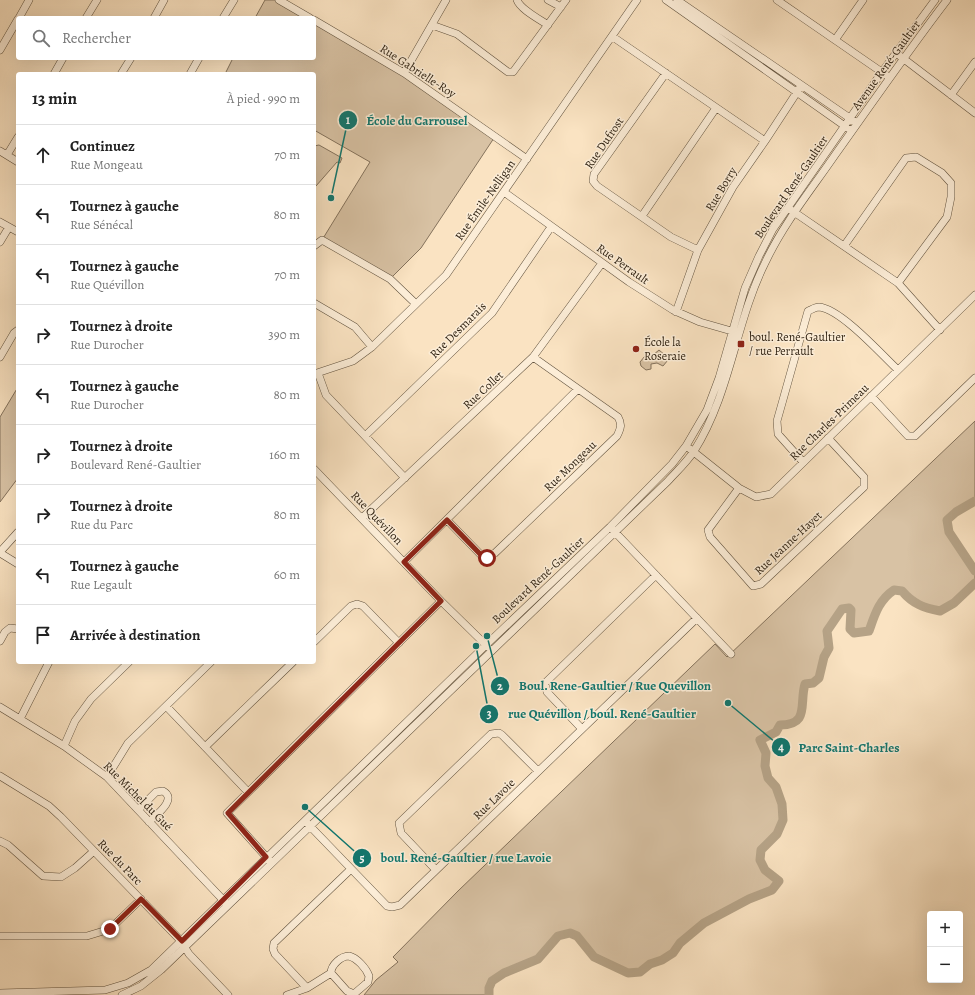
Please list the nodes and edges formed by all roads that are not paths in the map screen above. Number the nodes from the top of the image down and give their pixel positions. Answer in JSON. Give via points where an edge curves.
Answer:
{"nodes":[{"id":1,"x":29,"y":0,"type":"edge"},
{"id":2,"x":97,"y":0,"type":"edge"},
{"id":3,"x":164,"y":0,"type":"edge"},
{"id":4,"x":234,"y":0,"type":"edge"},
{"id":5,"x":280,"y":0,"type":"edge"},
{"id":6,"x":446,"y":0,"type":"edge"},
{"id":7,"x":517,"y":0,"type":"edge"},
{"id":8,"x":548,"y":0,"type":"edge"},
{"id":9,"x":566,"y":0,"type":"edge"},
{"id":10,"x":637,"y":0,"type":"edge"},
{"id":11,"x":666,"y":0,"type":"edge"},
{"id":12,"x":677,"y":0,"type":"edge"},
{"id":13,"x":777,"y":0,"type":"edge"},
{"id":14,"x":791,"y":0,"type":"edge"},
{"id":15,"x":863,"y":0,"type":"edge"},
{"id":16,"x":935,"y":0,"type":"edge"},
{"id":17,"x":944,"y":1,"type":"edge"},
{"id":18,"x":787,"y":6,"type":"junction"},
{"id":19,"x":561,"y":7,"type":"junction"},
{"id":20,"x":19,"y":16,"type":"edge"},
{"id":21,"x":87,"y":16,"type":"edge"},
{"id":22,"x":155,"y":16,"type":"edge"},
{"id":23,"x":224,"y":16,"type":"edge"},
{"id":24,"x":307,"y":16,"type":"edge"},
{"id":25,"x":316,"y":21,"type":"edge"},
{"id":26,"x":16,"y":22,"type":"edge"},
{"id":27,"x":432,"y":25,"type":"junction"},
{"id":28,"x":548,"y":25,"type":"junction"},
{"id":29,"x":613,"y":37,"type":"junction"},
{"id":30,"x":835,"y":40,"type":"junction"},
{"id":31,"x":0,"y":50,"type":"edge"},
{"id":32,"x":896,"y":54,"type":"junction"},
{"id":33,"x":904,"y":59,"type":"junction"},
{"id":34,"x":62,"y":60,"type":"edge"},
{"id":35,"x":130,"y":60,"type":"edge"},
{"id":36,"x":199,"y":60,"type":"edge"},
{"id":37,"x":975,"y":62,"type":"edge"},
{"id":38,"x":55,"y":72,"type":"edge"},
{"id":39,"x":122,"y":72,"type":"edge"},
{"id":40,"x":191,"y":72,"type":"edge"},
{"id":41,"x":882,"y":72,"type":"junction"},
{"id":42,"x":404,"y":73,"type":"junction"},
{"id":43,"x":666,"y":73,"type":"junction"},
{"id":44,"x":890,"y":78,"type":"junction"},
{"id":45,"x":799,"y":89,"type":"junction"},
{"id":46,"x":951,"y":95,"type":"junction"},
{"id":47,"x":716,"y":108,"type":"junction"},
{"id":48,"x":975,"y":113,"type":"edge"},
{"id":49,"x":850,"y":119,"type":"junction"},
{"id":50,"x":858,"y":124,"type":"junction"},
{"id":51,"x":845,"y":127,"type":"junction"},
{"id":52,"x":852,"y":131,"type":"junction"},
{"id":53,"x":16,"y":139,"type":"edge"},
{"id":54,"x":765,"y":141,"type":"junction"},
{"id":55,"x":0,"y":151,"type":"edge"},
{"id":56,"x":7,"y":155,"type":"junction"},
{"id":57,"x":527,"y":159,"type":"junction"},
{"id":58,"x":16,"y":161,"type":"edge"},
{"id":59,"x":504,"y":192,"type":"junction"},
{"id":60,"x":788,"y":208,"type":"junction"},
{"id":61,"x":795,"y":212,"type":"junction"},
{"id":62,"x":642,"y":216,"type":"junction"},
{"id":63,"x":0,"y":222,"type":"edge"},
{"id":64,"x":551,"y":226,"type":"junction"},
{"id":65,"x":9,"y":227,"type":"junction"},
{"id":66,"x":16,"y":231,"type":"edge"},
{"id":67,"x":0,"y":242,"type":"edge"},
{"id":68,"x":316,"y":244,"type":"edge"},
{"id":69,"x":844,"y":246,"type":"junction"},
{"id":70,"x":698,"y":250,"type":"junction"},
{"id":71,"x":602,"y":262,"type":"junction"},
{"id":72,"x":898,"y":283,"type":"junction"},
{"id":73,"x":975,"y":295,"type":"edge"},
{"id":74,"x":316,"y":304,"type":"edge"},
{"id":75,"x":416,"y":304,"type":"junction"},
{"id":76,"x":322,"y":308,"type":"junction"},
{"id":77,"x":316,"y":310,"type":"edge"},
{"id":78,"x":676,"y":312,"type":"junction"},
{"id":79,"x":940,"y":330,"type":"junction"},
{"id":80,"x":732,"y":331,"type":"junction"},
{"id":81,"x":16,"y":332,"type":"edge"},
{"id":82,"x":740,"y":334,"type":"junction"},
{"id":83,"x":372,"y":347,"type":"junction"},
{"id":84,"x":0,"y":356,"type":"edge"},
{"id":85,"x":533,"y":357,"type":"junction"},
{"id":86,"x":898,"y":370,"type":"junction"},
{"id":87,"x":316,"y":373,"type":"edge"},
{"id":88,"x":975,"y":378,"type":"edge"},
{"id":89,"x":578,"y":389,"type":"junction"},
{"id":90,"x":871,"y":396,"type":"junction"},
{"id":91,"x":365,"y":436,"type":"junction"},
{"id":92,"x":828,"y":438,"type":"junction"},
{"id":93,"x":686,"y":446,"type":"junction"},
{"id":94,"x":694,"y":451,"type":"junction"},
{"id":95,"x":803,"y":462,"type":"junction"},
{"id":96,"x":316,"y":471,"type":"edge"},
{"id":97,"x":405,"y":478,"type":"junction"},
{"id":98,"x":739,"y":488,"type":"junction"},
{"id":99,"x":362,"y":518,"type":"junction"},
{"id":100,"x":447,"y":520,"type":"junction"},
{"id":101,"x":613,"y":530,"type":"junction"},
{"id":102,"x":16,"y":534,"type":"edge"},
{"id":103,"x":0,"y":553,"type":"edge"},
{"id":104,"x":404,"y":562,"type":"junction"},
{"id":105,"x":16,"y":563,"type":"edge"},
{"id":106,"x":656,"y":575,"type":"junction"},
{"id":107,"x":441,"y":601,"type":"junction"},
{"id":108,"x":697,"y":618,"type":"junction"},
{"id":109,"x":16,"y":629,"type":"edge"},
{"id":110,"x":316,"y":640,"type":"edge"},
{"id":111,"x":0,"y":641,"type":"edge"},
{"id":112,"x":399,"y":643,"type":"junction"},
{"id":113,"x":486,"y":645,"type":"junction"},
{"id":114,"x":492,"y":651,"type":"junction"},
{"id":115,"x":731,"y":654,"type":"dead end"},
{"id":116,"x":48,"y":664,"type":"edge"},
{"id":117,"x":127,"y":664,"type":"edge"},
{"id":118,"x":209,"y":664,"type":"edge"},
{"id":119,"x":291,"y":664,"type":"edge"},
{"id":120,"x":166,"y":706,"type":"junction"},
{"id":121,"x":0,"y":707,"type":"edge"},
{"id":122,"x":20,"y":719,"type":"junction"},
{"id":123,"x":582,"y":729,"type":"junction"},
{"id":124,"x":64,"y":746,"type":"junction"},
{"id":125,"x":205,"y":747,"type":"junction"},
{"id":126,"x":538,"y":772,"type":"junction"},
{"id":127,"x":0,"y":776,"type":"edge"},
{"id":128,"x":107,"y":777,"type":"junction"},
{"id":129,"x":248,"y":792,"type":"junction"},
{"id":130,"x":138,"y":810,"type":"junction"},
{"id":131,"x":149,"y":822,"type":"junction"},
{"id":132,"x":308,"y":823,"type":"junction"},
{"id":133,"x":0,"y":841,"type":"edge"},
{"id":134,"x":94,"y":851,"type":"junction"},
{"id":135,"x":269,"y":860,"type":"junction"},
{"id":136,"x":351,"y":869,"type":"junction"},
{"id":137,"x":436,"y":870,"type":"junction"},
{"id":138,"x":141,"y":899,"type":"junction"},
{"id":139,"x":226,"y":902,"type":"junction"},
{"id":140,"x":0,"y":936,"type":"edge"},
{"id":141,"x":183,"y":943,"type":"junction"},
{"id":142,"x":331,"y":973,"type":"junction"},
{"id":143,"x":307,"y":988,"type":"junction"},
{"id":144,"x":0,"y":994,"type":"edge"},
{"id":145,"x":122,"y":995,"type":"edge"},
{"id":146,"x":228,"y":995,"type":"edge"},
{"id":147,"x":287,"y":995,"type":"edge"}],
"edges":[{"from":1,"to":20,"type":"street"},
{"from":2,"to":21,"type":"street"},
{"from":3,"to":22,"type":"street"},
{"from":4,"to":23,"type":"street"},
{"from":5,"to":24,"type":"street"},
{"from":6,"to":27,"type":"street"},
{"from":7,"to":28,"type":"street","via":[[520,7]]},
{"from":8,"to":19,"type":"street"},
{"from":9,"to":19,"type":"street"},
{"from":10,"to":29,"type":"street","name":"Rue Émile-Nelligan"},
{"from":11,"to":45,"type":"street"},
{"from":12,"to":45,"type":"street"},
{"from":13,"to":18,"type":"street"},
{"from":14,"to":18,"type":"street"},
{"from":15,"to":30,"type":"street"},
{"from":16,"to":32,"type":"street","name":"Avenue René-Gaultier"},
{"from":17,"to":33,"type":"street","name":"Avenue René-Gaultier"},
{"from":18,"to":30,"type":"street"},
{"from":19,"to":28,"type":"street"},
{"from":25,"to":42,"type":"street","name":"Rue Gabrielle-Roy"},
{"from":26,"to":31,"type":"street"},
{"from":27,"to":28,"type":"street","via":[[456,34],[508,72],[517,70]]},
{"from":27,"to":42,"type":"street"},
{"from":29,"to":43,"type":"street"},
{"from":29,"to":57,"type":"street","name":"Rue Émile-Nelligan"},
{"from":30,"to":41,"type":"street"},
{"from":32,"to":33,"type":"street"},
{"from":32,"to":41,"type":"street","name":"Avenue René-Gaultier"},
{"from":33,"to":44,"type":"street","name":"Avenue René-Gaultier"},
{"from":33,"to":46,"type":"street"},
{"from":34,"to":38,"type":"street"},
{"from":35,"to":39,"type":"street"},
{"from":36,"to":40,"type":"street"},
{"from":37,"to":46,"type":"street"},
{"from":41,"to":44,"type":"street"},
{"from":41,"to":49,"type":"street","name":"Avenue René-Gaultier"},
{"from":42,"to":57,"type":"street","name":"Rue Gabrielle-Roy"},
{"from":43,"to":47,"type":"street"},
{"from":43,"to":62,"type":"street","name":"Rue Dufrost","via":[[594,174],[593,180],[597,186]]},
{"from":44,"to":50,"type":"street","name":"Avenue René-Gaultier"},
{"from":45,"to":49,"type":"street"},
{"from":45,"to":51,"type":"street"},
{"from":45,"to":54,"type":"street","name":"Rue Borry"},
{"from":46,"to":48,"type":"street"},
{"from":47,"to":54,"type":"street"},
{"from":47,"to":62,"type":"street"},
{"from":49,"to":50,"type":"street"},
{"from":49,"to":51,"type":"street","name":"Boulevard René-Gaultier"},
{"from":50,"to":52,"type":"street","name":"Boulevard René-Gaultier"},
{"from":51,"to":52,"type":"street"},
{"from":51,"to":60,"type":"street","name":"Boulevard René-Gaultier"},
{"from":52,"to":61,"type":"street","name":"Boulevard René-Gaultier"},
{"from":53,"to":56,"type":"street"},
{"from":54,"to":70,"type":"street","name":"Rue Borry","via":[[733,187]]},
{"from":55,"to":56,"type":"street"},
{"from":56,"to":58,"type":"street"},
{"from":57,"to":59,"type":"street","name":"Rue Émile-Nelligan"},
{"from":59,"to":64,"type":"street","name":"Rue Perrault"},
{"from":59,"to":75,"type":"street","name":"Rue Émile-Nelligan","via":[[446,275]]},
{"from":60,"to":61,"type":"street"},
{"from":60,"to":80,"type":"street","name":"Boulevard René-Gaultier","via":[[759,256],[745,288]]},
{"from":61,"to":69,"type":"street"},
{"from":61,"to":82,"type":"street","name":"Boulevard René-Gaultier","via":[[765,262],[752,293]]},
{"from":62,"to":70,"type":"street","name":"Rue Dufrost","via":[[671,237]]},
{"from":63,"to":65,"type":"street"},
{"from":64,"to":71,"type":"street","name":"Rue Perrault"},
{"from":64,"to":91,"type":"street","name":"Rue Desmarais","via":[[492,313]]},
{"from":65,"to":66,"type":"street"},
{"from":65,"to":67,"type":"street"},
{"from":68,"to":75,"type":"street","via":[[322,240],[390,279]]},
{"from":69,"to":72,"type":"street"},
{"from":69,"to":72,"type":"street","via":[[906,158],[916,157],[942,173],[951,183],[947,217]]},
{"from":70,"to":78,"type":"street","name":"Rue Borry"},
{"from":71,"to":78,"type":"street","name":"Rue Perrault"},
{"from":71,"to":85,"type":"street","name":"Rue Collet"},
{"from":72,"to":79,"type":"street"},
{"from":73,"to":79,"type":"street","name":"Rue Charles-Primeau"},
{"from":74,"to":76,"type":"street"},
{"from":75,"to":83,"type":"street","name":"Rue Émile-Nelligan"},
{"from":76,"to":77,"type":"street"},
{"from":76,"to":83,"type":"street","via":[[355,327]]},
{"from":78,"to":80,"type":"street","name":"Rue Perrault"},
{"from":79,"to":86,"type":"street","name":"Rue Charles-Primeau"},
{"from":80,"to":82,"type":"street","name":"Rue Perrault"},
{"from":80,"to":93,"type":"street","name":"Boulevard René-Gaultier","via":[[707,410]]},
{"from":81,"to":84,"type":"street"},
{"from":82,"to":94,"type":"street","name":"Boulevard René-Gaultier","via":[[714,413]]},
{"from":83,"to":87,"type":"street","name":"Rue Émile-Nelligan","via":[[353,361]]},
{"from":85,"to":89,"type":"street","name":"Rue Mongeau"},
{"from":85,"to":97,"type":"street","name":"Rue Collet"},
{"from":86,"to":90,"type":"street","name":"Rue Charles-Primeau"},
{"from":86,"to":95,"type":"street","via":[[865,337],[831,310],[818,307],[808,311],[777,421],[778,434]]},
{"from":87,"to":91,"type":"street","via":[[326,395]]},
{"from":88,"to":90,"type":"street","via":[[915,436],[908,436]]},
{"from":89,"to":100,"type":"street"},
{"from":89,"to":100,"type":"street","name":"Rue Mongeau","via":[[618,417],[621,423],[617,436],[487,558]]},
{"from":90,"to":92,"type":"street","name":"Rue Charles-Primeau"},
{"from":91,"to":97,"type":"street"},
{"from":92,"to":95,"type":"street","name":"Rue Charles-Primeau"},
{"from":92,"to":98,"type":"street","name":"Rue Jeanne-Hayet","via":[[864,477],[864,487],[762,584],[753,586],[710,537],[708,530]]},
{"from":93,"to":94,"type":"street","name":"Rue Charles-Primeau"},
{"from":93,"to":101,"type":"street","name":"Boulevard René-Gaultier"},
{"from":94,"to":98,"type":"street","name":"Rue Charles-Primeau"},
{"from":94,"to":101,"type":"street","name":"Boulevard René-Gaultier","via":[[668,481]]},
{"from":95,"to":98,"type":"street","name":"Rue Charles-Primeau","via":[[771,494],[756,497]]},
{"from":96,"to":99,"type":"street","name":"Rue Quévillon"},
{"from":97,"to":99,"type":"street","name":"Rue Collet"},
{"from":99,"to":104,"type":"street","name":"Rue Quévillon"},
{"from":100,"to":104,"type":"street"},
{"from":101,"to":106,"type":"street"},
{"from":101,"to":113,"type":"street","name":"Boulevard René-Gaultier"},
{"from":101,"to":114,"type":"street","name":"Boulevard René-Gaultier"},
{"from":102,"to":103,"type":"street"},
{"from":103,"to":105,"type":"street"},
{"from":104,"to":107,"type":"street","name":"Rue Quévillon"},
{"from":106,"to":108,"type":"street"},
{"from":106,"to":123,"type":"street","via":[[545,683],[548,692]]},
{"from":107,"to":112,"type":"street"},
{"from":107,"to":113,"type":"street","name":"Rue Quévillon"},
{"from":108,"to":115,"type":"street"},
{"from":108,"to":123,"type":"street","name":"Rue Lavoie"},
{"from":109,"to":111,"type":"street","via":[[10,628]]},
{"from":110,"to":112,"type":"street","via":[[351,606],[357,604],[363,606]]},
{"from":112,"to":129,"type":"street"},
{"from":113,"to":114,"type":"street","name":"Rue Quévillon"},
{"from":113,"to":132,"type":"street","name":"Boulevard René-Gaultier"},
{"from":114,"to":132,"type":"street","name":"Boulevard René-Gaultier"},
{"from":116,"to":122,"type":"street"},
{"from":117,"to":124,"type":"street","via":[[91,699],[75,721]]},
{"from":118,"to":120,"type":"street"},
{"from":119,"to":125,"type":"street"},
{"from":120,"to":125,"type":"street"},
{"from":120,"to":128,"type":"street","via":[[128,744]]},
{"from":121,"to":122,"type":"street","name":"Rue Michel du Gué"},
{"from":122,"to":124,"type":"street","name":"Rue Michel du Gué"},
{"from":123,"to":126,"type":"street","name":"Rue Lavoie"},
{"from":124,"to":128,"type":"street","name":"Rue Michel du Gué"},
{"from":125,"to":129,"type":"street"},
{"from":126,"to":137,"type":"street","name":"Rue Lavoie"},
{"from":126,"to":137,"type":"street","via":[[499,733],[491,734],[468,755],[398,826],[401,833]]},
{"from":127,"to":134,"type":"street","name":"Rue du Parc","via":[[49,806]]},
{"from":128,"to":130,"type":"street","name":"Rue Michel du Gué"},
{"from":129,"to":135,"type":"street","via":[[228,813]]},
{"from":130,"to":131,"type":"street","name":"Rue Michel du Gué"},
{"from":130,"to":131,"type":"street","via":[[159,790],[166,792],[169,797],[168,803]]},
{"from":131,"to":139,"type":"street","name":"Rue Michel du Gué"},
{"from":132,"to":135,"type":"street","name":"Boulevard René-Gaultier"},
{"from":132,"to":136,"type":"street","name":"Rue Lavoie"},
{"from":133,"to":134,"type":"street","via":[[14,850],[42,876],[61,877]]},
{"from":134,"to":138,"type":"street","name":"Rue du Parc"},
{"from":135,"to":139,"type":"street","name":"Boulevard René-Gaultier"},
{"from":136,"to":137,"type":"street","name":"Rue Lavoie","via":[[387,906],[392,907],[400,905]]},
{"from":136,"to":143,"type":"street","via":[[274,943],[275,954]]},
{"from":138,"to":140,"type":"street","via":[[110,929],[87,936]]},
{"from":138,"to":141,"type":"street","name":"Rue du Parc"},
{"from":139,"to":141,"type":"street","name":"Boulevard René-Gaultier"},
{"from":141,"to":144,"type":"street","name":"Boulevard René-Gaultier","via":[[152,970],[117,987],[105,990]]},
{"from":141,"to":145,"type":"street","name":"Boulevard René-Gaultier","via":[[150,980]]},
{"from":141,"to":146,"type":"street","name":"Rue du Parc","via":[[189,954]]},
{"from":142,"to":142,"type":"street","via":[[333,966],[342,957],[349,956],[367,972],[369,979],[357,993],[350,993]]},
{"from":142,"to":143,"type":"street"},
{"from":143,"to":147,"type":"street"}]}
